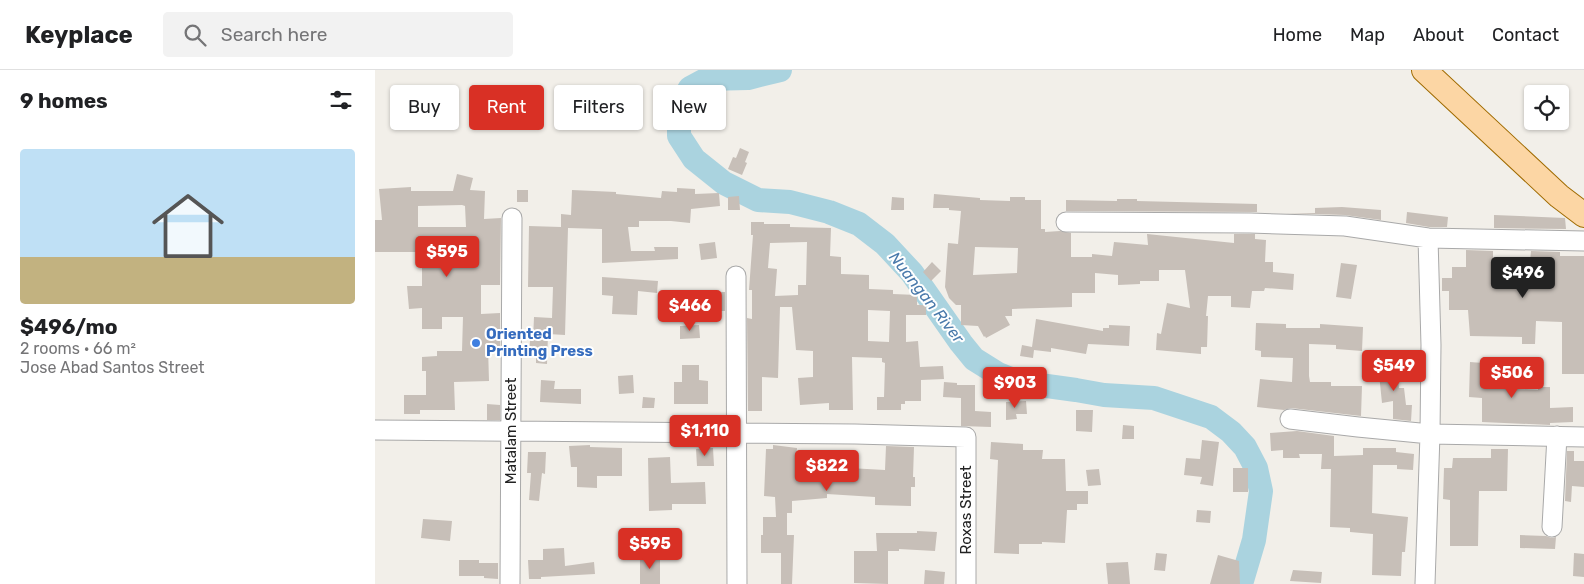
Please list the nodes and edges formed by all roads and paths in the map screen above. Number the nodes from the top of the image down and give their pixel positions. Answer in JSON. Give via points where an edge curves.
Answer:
{"nodes":[{"id":1,"x":1424,"y":70,"type":"edge"},
{"id":2,"x":1584,"y":215,"type":"edge"},
{"id":3,"x":512,"y":218,"type":"dead end"},
{"id":4,"x":1066,"y":222,"type":"dead end"},
{"id":5,"x":1428,"y":238,"type":"junction"},
{"id":6,"x":1584,"y":241,"type":"edge"},
{"id":7,"x":736,"y":276,"type":"dead end"},
{"id":8,"x":1290,"y":419,"type":"dead end"},
{"id":9,"x":375,"y":430,"type":"edge"},
{"id":10,"x":511,"y":432,"type":"junction"},
{"id":11,"x":736,"y":433,"type":"junction"},
{"id":12,"x":1430,"y":434,"type":"junction"},
{"id":13,"x":1557,"y":436,"type":"junction"},
{"id":14,"x":1584,"y":437,"type":"edge"},
{"id":15,"x":1552,"y":527,"type":"dead end"},
{"id":16,"x":510,"y":584,"type":"edge"},
{"id":17,"x":737,"y":584,"type":"edge"},
{"id":18,"x":966,"y":584,"type":"edge"},
{"id":19,"x":1425,"y":584,"type":"edge"}],
"edges":[{"from":1,"to":2,"type":"main road"},
{"from":3,"to":10,"type":"street","name":"Matalam Street"},
{"from":4,"to":5,"type":"street","via":[[1345,226]]},
{"from":5,"to":6,"type":"street"},
{"from":5,"to":12,"type":"street"},
{"from":7,"to":11,"type":"street"},
{"from":8,"to":12,"type":"street"},
{"from":9,"to":10,"type":"street"},
{"from":10,"to":11,"type":"street"},
{"from":10,"to":16,"type":"street","name":"Matalam Street"},
{"from":11,"to":17,"type":"street"},
{"from":11,"to":18,"type":"street","name":"Roxas Street","via":[[966,437]]},
{"from":12,"to":13,"type":"street"},
{"from":12,"to":19,"type":"street"},
{"from":13,"to":14,"type":"street"},
{"from":13,"to":15,"type":"street"}]}
